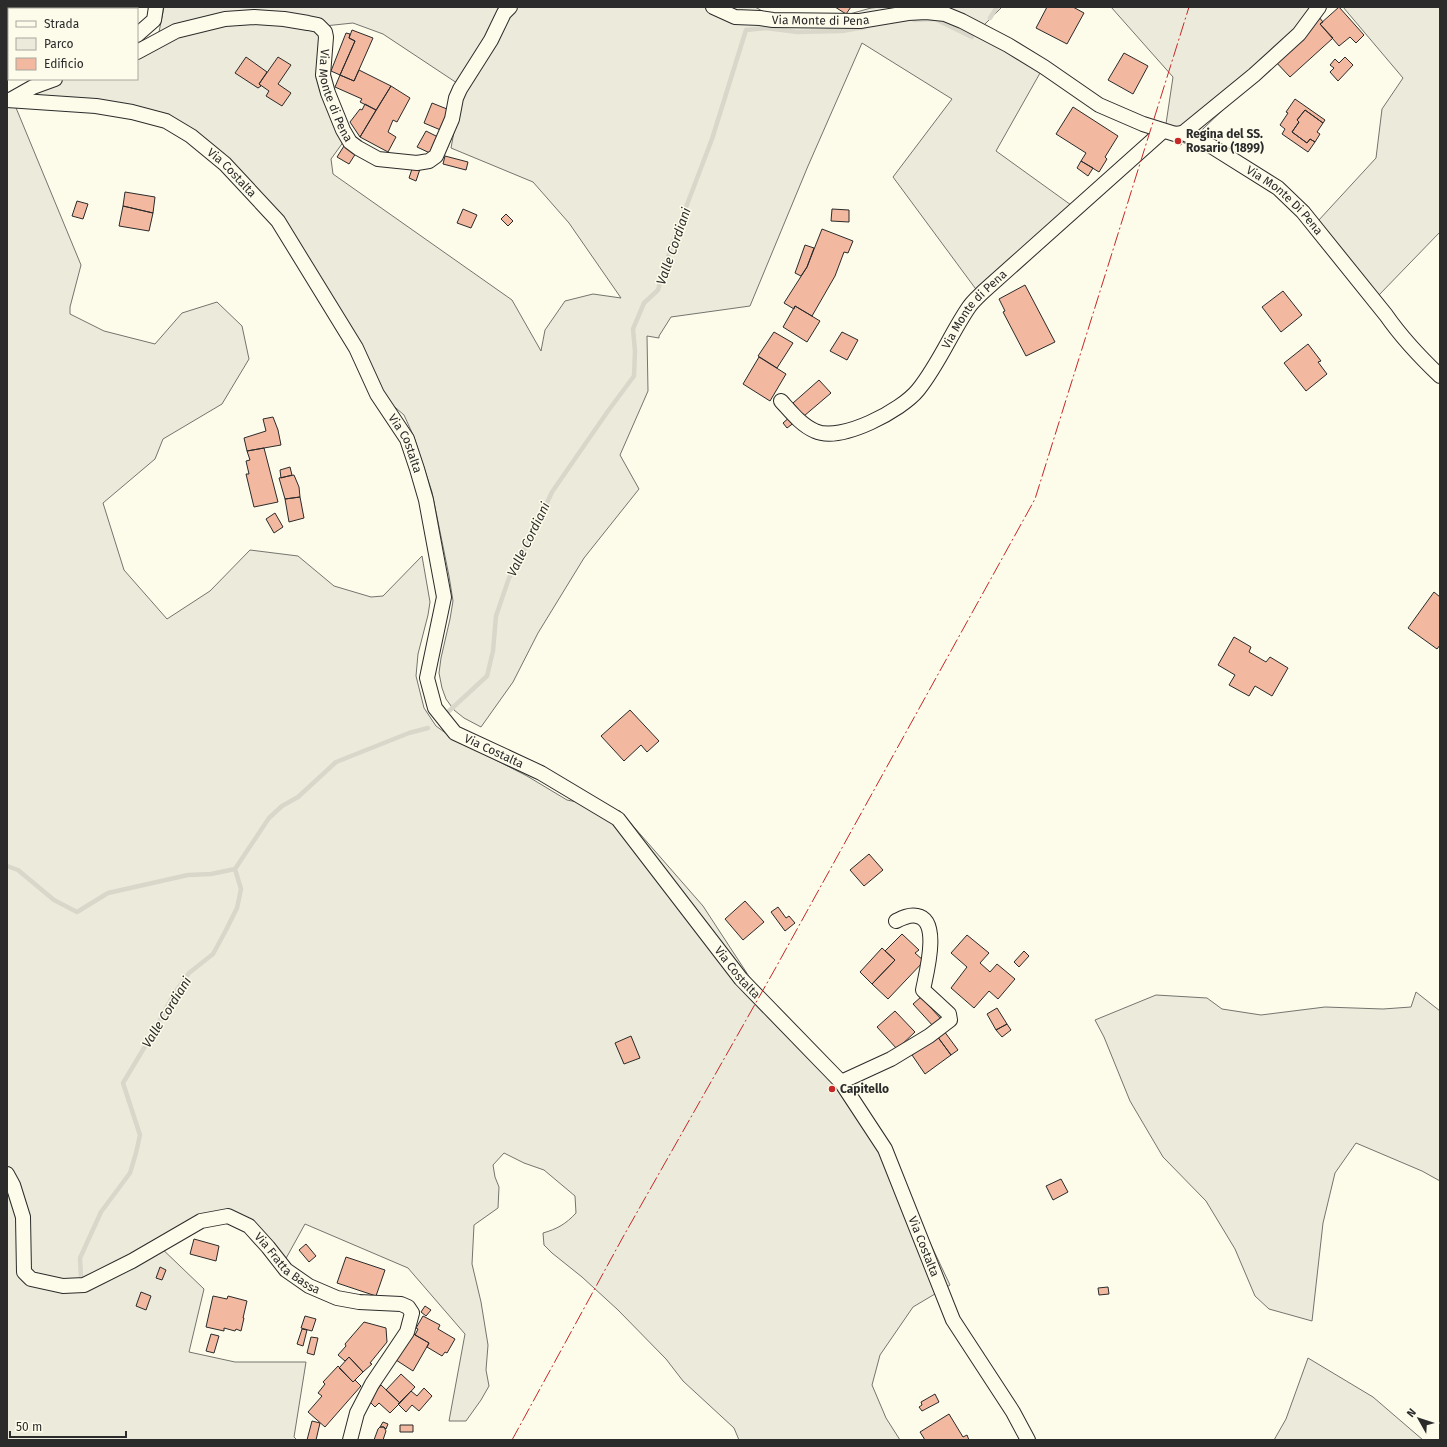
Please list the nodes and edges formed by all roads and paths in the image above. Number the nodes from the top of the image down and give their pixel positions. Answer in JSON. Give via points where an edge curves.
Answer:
{"nodes":[{"id":1,"x":156,"y":7,"type":"edge"},
{"id":2,"x":510,"y":7,"type":"edge"},
{"id":3,"x":713,"y":7,"type":"edge"},
{"id":4,"x":743,"y":7,"type":"edge"},
{"id":5,"x":1319,"y":7,"type":"edge"},
{"id":6,"x":760,"y":18,"type":"junction"},
{"id":7,"x":138,"y":34,"type":"edge"},
{"id":8,"x":138,"y":51,"type":"edge"},
{"id":9,"x":52,"y":80,"type":"edge"},
{"id":10,"x":9,"y":100,"type":"edge"},
{"id":11,"x":1163,"y":131,"type":"junction"},
{"id":12,"x":1183,"y":133,"type":"junction"},
{"id":13,"x":1440,"y":376,"type":"edge"},
{"id":14,"x":781,"y":402,"type":"dead end"},
{"id":15,"x":896,"y":921,"type":"dead end"},
{"id":16,"x":841,"y":1082,"type":"junction"},
{"id":17,"x":7,"y":1174,"type":"edge"},
{"id":18,"x":350,"y":1440,"type":"edge"},
{"id":19,"x":1028,"y":1440,"type":"edge"}],
"edges":[{"from":1,"to":7,"type":"street","via":[[154,20]]},
{"from":2,"to":8,"type":"street","name":"Via Monte di Pena","via":[[504,13],[456,98],[452,119],[436,156],[429,161],[417,163],[378,159],[350,142],[328,93],[323,75],[326,37],[318,25],[254,17],[225,19],[176,31]]},
{"from":3,"to":6,"type":"street","name":"Via Monte di Pena","via":[[735,17]]},
{"from":4,"to":6,"type":"street","name":"Via Monte di Pena"},
{"from":5,"to":12,"type":"street","via":[[1299,34]]},
{"from":6,"to":11,"type":"street","name":"Via Monte di Pena","via":[[860,21],[908,13],[945,14],[1008,45],[1099,105]]},
{"from":9,"to":10,"type":"street"},
{"from":10,"to":16,"type":"street","name":"Via Costalta","via":[[96,106],[132,112],[166,122],[191,136],[225,164],[278,221],[356,348],[377,394],[407,439],[426,500],[444,597],[427,678],[435,708],[455,733],[541,773],[618,819],[741,979]]},
{"from":11,"to":12,"type":"street","name":"Via Monte di Pena"},
{"from":11,"to":14,"type":"street","name":"Via Monte di Pena","via":[[984,291],[970,306],[917,391],[900,406],[860,428],[830,433],[816,432]]},
{"from":12,"to":13,"type":"street","name":"Via Monte Di Pena","via":[[1211,146],[1278,188],[1303,212],[1397,332]]},
{"from":15,"to":16,"type":"street","via":[[908,916],[918,916],[926,921],[931,933],[923,990],[949,1014],[950,1020],[891,1059]]},
{"from":16,"to":19,"type":"street","name":"Via Costalta","via":[[885,1149],[953,1320],[1013,1412]]},
{"from":17,"to":18,"type":"street","name":"Via Fratta Bassa","via":[[23,1217],[24,1272],[31,1280],[63,1286],[84,1286],[201,1221],[228,1216],[249,1226],[286,1270],[309,1286],[337,1298],[401,1304],[408,1307],[412,1313],[407,1332],[372,1384],[357,1413]]}]}
